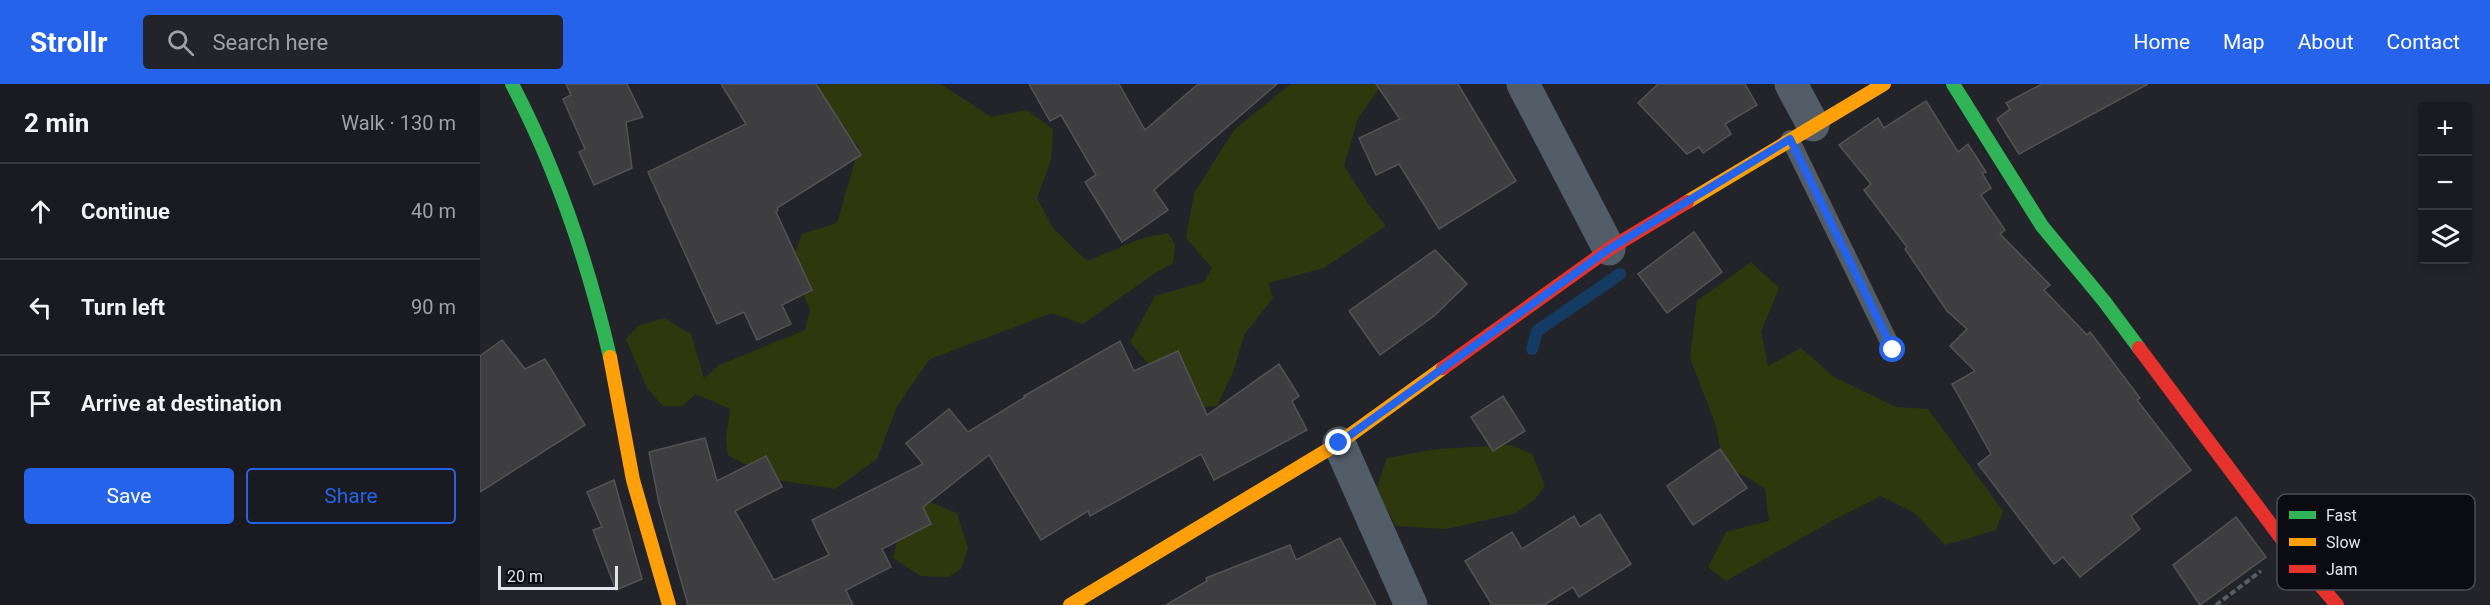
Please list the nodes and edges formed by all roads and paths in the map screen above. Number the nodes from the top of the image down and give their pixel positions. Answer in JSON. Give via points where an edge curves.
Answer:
{"nodes":[{"id":1,"x":512,"y":84,"type":"edge"},
{"id":2,"x":1523,"y":84,"type":"edge"},
{"id":3,"x":1791,"y":84,"type":"edge"},
{"id":4,"x":1884,"y":84,"type":"edge"},
{"id":5,"x":1953,"y":84,"type":"edge"},
{"id":6,"x":1802,"y":132,"type":"junction"},
{"id":7,"x":1609,"y":249,"type":"junction"},
{"id":8,"x":1893,"y":350,"type":"dead end"},
{"id":9,"x":1339,"y":443,"type":"junction"},
{"id":10,"x":2277,"y":533,"type":"edge"},
{"id":11,"x":2277,"y":560,"type":"edge"},
{"id":12,"x":2324,"y":590,"type":"edge"},
{"id":13,"x":669,"y":605,"type":"edge"},
{"id":14,"x":1070,"y":605,"type":"edge"},
{"id":15,"x":1412,"y":605,"type":"edge"},
{"id":16,"x":2216,"y":605,"type":"edge"},
{"id":17,"x":2337,"y":605,"type":"edge"}],
"edges":[{"from":1,"to":13,"type":"street","via":[[570,218],[593,285],[633,480]]},
{"from":2,"to":7,"type":"street"},
{"from":3,"to":6,"type":"street"},
{"from":4,"to":6,"type":"street"},
{"from":5,"to":10,"type":"street","via":[[2042,226],[2104,301]]},
{"from":6,"to":7,"type":"street"},
{"from":6,"to":8,"type":"lane"},
{"from":7,"to":9,"type":"street"},
{"from":9,"to":14,"type":"street"},
{"from":9,"to":15,"type":"street"},
{"from":11,"to":16,"type":"path"},
{"from":12,"to":17,"type":"street"}]}
